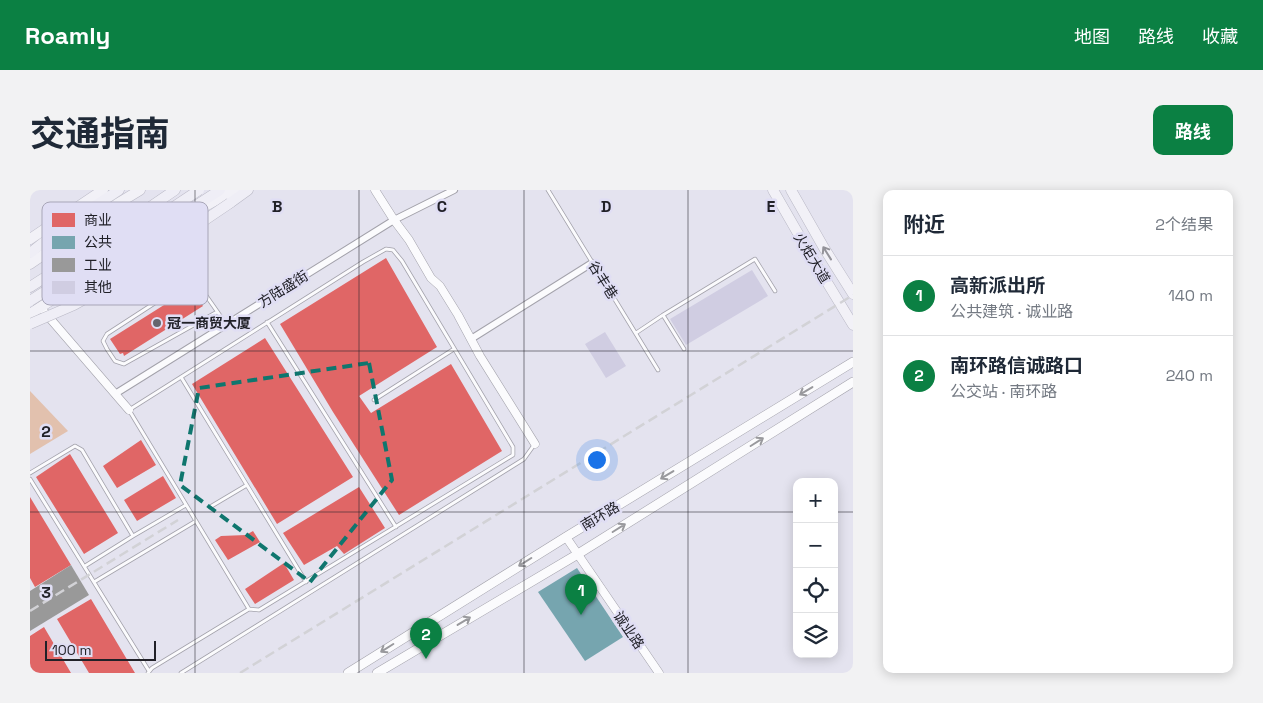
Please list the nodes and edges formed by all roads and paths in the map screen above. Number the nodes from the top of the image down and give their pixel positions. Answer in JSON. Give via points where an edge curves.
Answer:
{"nodes":[{"id":1,"x":104,"y":190,"type":"edge"},
{"id":2,"x":119,"y":190,"type":"edge"},
{"id":3,"x":140,"y":190,"type":"edge"},
{"id":4,"x":175,"y":190,"type":"edge"},
{"id":5,"x":199,"y":190,"type":"edge"},
{"id":6,"x":220,"y":190,"type":"edge"},
{"id":7,"x":235,"y":190,"type":"edge"},
{"id":8,"x":248,"y":190,"type":"edge"},
{"id":9,"x":375,"y":190,"type":"edge"},
{"id":10,"x":454,"y":190,"type":"edge"},
{"id":11,"x":548,"y":190,"type":"edge"},
{"id":12,"x":773,"y":190,"type":"edge"},
{"id":13,"x":791,"y":190,"type":"edge"},
{"id":14,"x":86,"y":202,"type":"edge"},
{"id":15,"x":101,"y":202,"type":"edge"},
{"id":16,"x":120,"y":202,"type":"edge"},
{"id":17,"x":157,"y":202,"type":"edge"},
{"id":18,"x":181,"y":202,"type":"edge"},
{"id":19,"x":202,"y":202,"type":"edge"},
{"id":20,"x":208,"y":204,"type":"edge"},
{"id":21,"x":208,"y":218,"type":"edge"},
{"id":22,"x":394,"y":220,"type":"junction"},
{"id":23,"x":42,"y":231,"type":"edge"},
{"id":24,"x":30,"y":239,"type":"edge"},
{"id":25,"x":42,"y":245,"type":"edge"},
{"id":26,"x":30,"y":254,"type":"edge"},
{"id":27,"x":42,"y":256,"type":"edge"},
{"id":28,"x":592,"y":263,"type":"junction"},
{"id":29,"x":30,"y":264,"type":"edge"},
{"id":30,"x":42,"y":279,"type":"edge"},
{"id":31,"x":30,"y":287,"type":"edge"},
{"id":32,"x":775,"y":291,"type":"dead end"},
{"id":33,"x":42,"y":293,"type":"edge"},
{"id":34,"x":853,"y":294,"type":"edge"},
{"id":35,"x":30,"y":295,"type":"edge"},
{"id":36,"x":208,"y":299,"type":"edge"},
{"id":37,"x":30,"y":301,"type":"edge"},
{"id":38,"x":46,"y":305,"type":"edge"},
{"id":39,"x":74,"y":305,"type":"edge"},
{"id":40,"x":152,"y":305,"type":"edge"},
{"id":41,"x":41,"y":308,"type":"junction"},
{"id":42,"x":217,"y":312,"type":"junction"},
{"id":43,"x":30,"y":314,"type":"edge"},
{"id":44,"x":663,"y":316,"type":"junction"},
{"id":45,"x":267,"y":322,"type":"junction"},
{"id":46,"x":30,"y":324,"type":"edge"},
{"id":47,"x":226,"y":325,"type":"junction"},
{"id":48,"x":853,"y":325,"type":"edge"},
{"id":49,"x":636,"y":333,"type":"junction"},
{"id":50,"x":471,"y":338,"type":"junction"},
{"id":51,"x":684,"y":348,"type":"dead end"},
{"id":52,"x":454,"y":349,"type":"junction"},
{"id":53,"x":850,"y":364,"type":"edge"},
{"id":54,"x":658,"y":370,"type":"dead end"},
{"id":55,"x":181,"y":377,"type":"junction"},
{"id":56,"x":853,"y":382,"type":"edge"},
{"id":57,"x":115,"y":394,"type":"junction"},
{"id":58,"x":374,"y":400,"type":"dead end"},
{"id":59,"x":129,"y":410,"type":"junction"},
{"id":60,"x":535,"y":444,"type":"joint"},
{"id":61,"x":30,"y":473,"type":"edge"},
{"id":62,"x":30,"y":479,"type":"edge"},
{"id":63,"x":247,"y":485,"type":"junction"},
{"id":64,"x":186,"y":505,"type":"junction"},
{"id":65,"x":210,"y":507,"type":"dead end"},
{"id":66,"x":196,"y":521,"type":"junction"},
{"id":67,"x":396,"y":527,"type":"junction"},
{"id":68,"x":133,"y":536,"type":"junction"},
{"id":69,"x":566,"y":537,"type":"junction"},
{"id":70,"x":578,"y":554,"type":"junction"},
{"id":71,"x":85,"y":566,"type":"junction"},
{"id":72,"x":94,"y":582,"type":"junction"},
{"id":73,"x":306,"y":582,"type":"junction"},
{"id":74,"x":248,"y":609,"type":"junction"},
{"id":75,"x":148,"y":672,"type":"edge"},
{"id":76,"x":181,"y":673,"type":"edge"},
{"id":77,"x":348,"y":673,"type":"edge"},
{"id":78,"x":377,"y":673,"type":"edge"},
{"id":79,"x":659,"y":673,"type":"edge"}],
"edges":[{"from":1,"to":14,"type":"main road"},
{"from":2,"to":15,"type":"highway"},
{"from":3,"to":16,"type":"main road"},
{"from":4,"to":17,"type":"highway"},
{"from":5,"to":18,"type":"highway","bridge":true},
{"from":6,"to":19,"type":"highway"},
{"from":7,"to":20,"type":"main road"},
{"from":8,"to":21,"type":"highway","bridge":true},
{"from":9,"to":22,"type":"street"},
{"from":10,"to":22,"type":"street","name":"方陆盛街"},
{"from":11,"to":28,"type":"lane","name":"谷丰巷"},
{"from":12,"to":48,"type":"main road","name":"火炬大道"},
{"from":34,"to":13,"type":"main road","name":"火炬大道","one_way":true},
{"from":22,"to":47,"type":"street","name":"方陆盛街"},
{"from":22,"to":50,"type":"street"},
{"from":23,"to":24,"type":"main road"},
{"from":25,"to":26,"type":"highway"},
{"from":27,"to":29,"type":"main road"},
{"from":28,"to":49,"type":"lane","name":"谷丰巷"},
{"from":28,"to":50,"type":"street"},
{"from":30,"to":31,"type":"highway"},
{"from":31,"to":41,"type":"main road"},
{"from":32,"to":44,"type":"lane","via":[[756,259]]},
{"from":33,"to":37,"type":"highway","bridge":true},
{"from":35,"to":41,"type":"main road"},
{"from":36,"to":42,"type":"lane"},
{"from":38,"to":41,"type":"main road"},
{"from":39,"to":46,"type":"highway","bridge":true},
{"from":40,"to":42,"type":"lane","via":[[107,334],[103,341],[116,361],[124,364]]},
{"from":41,"to":43,"type":"main road"},
{"from":41,"to":57,"type":"street"},
{"from":42,"to":47,"type":"lane"},
{"from":44,"to":49,"type":"lane"},
{"from":44,"to":51,"type":"lane"},
{"from":45,"to":52,"type":"lane","via":[[363,262],[386,249],[393,250]]},
{"from":45,"to":55,"type":"lane"},
{"from":45,"to":67,"type":"lane"},
{"from":47,"to":57,"type":"street","name":"方陆盛街"},
{"from":49,"to":54,"type":"lane","name":"谷丰巷"},
{"from":50,"to":60,"type":"street"},
{"from":52,"to":58,"type":"lane"},
{"from":52,"to":67,"type":"lane","via":[[513,447],[513,455]]},
{"from":53,"to":69,"type":"main road","name":"南环路","one_way":true},
{"from":55,"to":59,"type":"lane"},
{"from":55,"to":63,"type":"lane"},
{"from":70,"to":56,"type":"main road","name":"南环路","one_way":true},
{"from":57,"to":59,"type":"street"},
{"from":59,"to":64,"type":"lane"},
{"from":60,"to":76,"type":"lane","via":[[524,459]]},
{"from":61,"to":68,"type":"lane","via":[[75,446],[82,450]]},
{"from":62,"to":71,"type":"lane"},
{"from":63,"to":65,"type":"lane"},
{"from":63,"to":73,"type":"lane"},
{"from":64,"to":66,"type":"lane"},
{"from":64,"to":68,"type":"lane"},
{"from":66,"to":72,"type":"lane"},
{"from":66,"to":74,"type":"lane"},
{"from":67,"to":73,"type":"lane"},
{"from":68,"to":71,"type":"lane"},
{"from":69,"to":70,"type":"street","name":"诚业路"},
{"from":69,"to":77,"type":"main road","name":"南环路","one_way":true},
{"from":78,"to":70,"type":"main road","name":"南环路","one_way":true},
{"from":70,"to":79,"type":"street","name":"诚业路"},
{"from":71,"to":72,"type":"lane"},
{"from":72,"to":75,"type":"lane"},
{"from":73,"to":74,"type":"lane","via":[[259,610]]},
{"from":74,"to":75,"type":"lane"}]}
